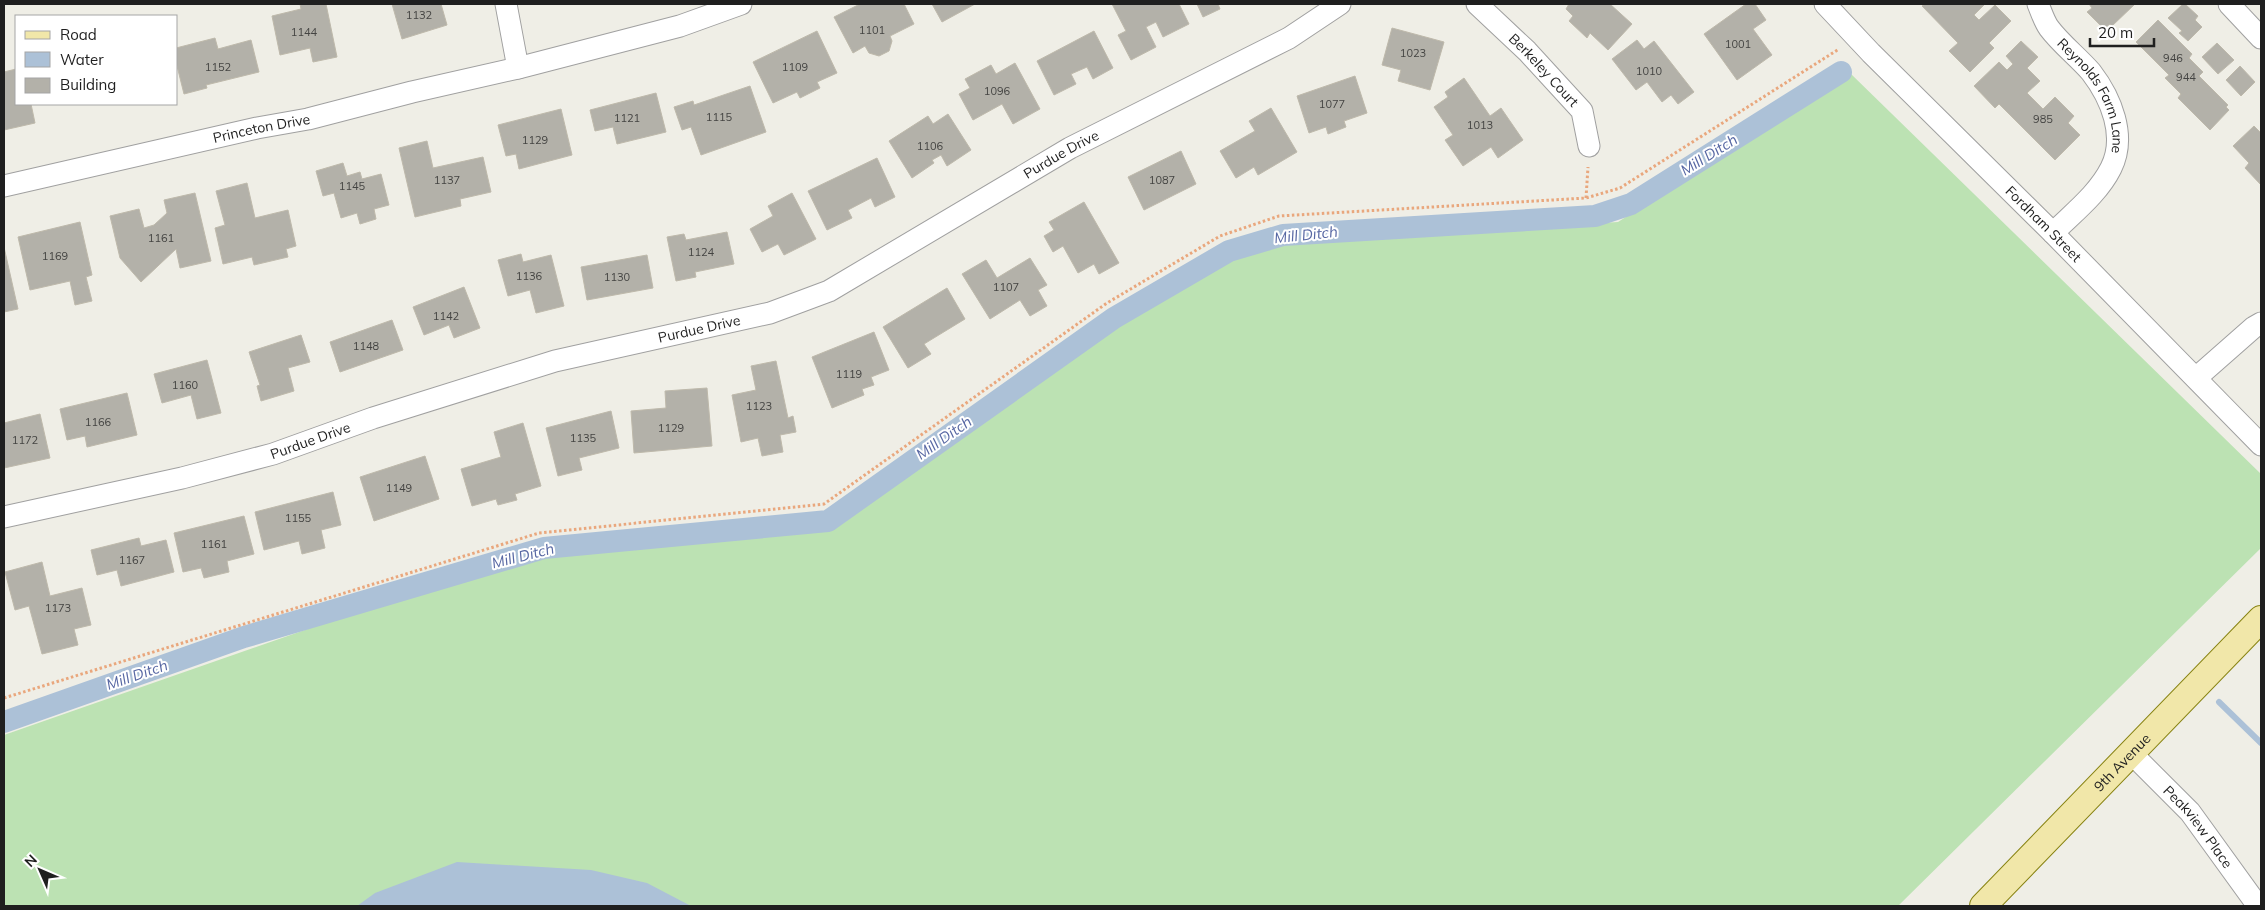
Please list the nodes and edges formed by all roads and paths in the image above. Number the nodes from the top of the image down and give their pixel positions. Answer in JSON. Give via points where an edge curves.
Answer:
{"nodes":[{"id":1,"x":506,"y":4,"type":"edge"},
{"id":2,"x":741,"y":4,"type":"edge"},
{"id":3,"x":1340,"y":4,"type":"edge"},
{"id":4,"x":1477,"y":4,"type":"edge"},
{"id":5,"x":1824,"y":4,"type":"edge"},
{"id":6,"x":2038,"y":4,"type":"edge"},
{"id":7,"x":2229,"y":4,"type":"edge"},
{"id":8,"x":1856,"y":38,"type":"junction"},
{"id":9,"x":2261,"y":38,"type":"edge"},
{"id":10,"x":518,"y":68,"type":"junction"},
{"id":11,"x":1589,"y":146,"type":"joint"},
{"id":12,"x":4,"y":186,"type":"edge"},
{"id":13,"x":1586,"y":198,"type":"junction"},
{"id":14,"x":2053,"y":233,"type":"junction"},
{"id":15,"x":2261,"y":323,"type":"edge"},
{"id":16,"x":2196,"y":378,"type":"junction"},
{"id":17,"x":2261,"y":445,"type":"edge"},
{"id":18,"x":4,"y":517,"type":"edge"},
{"id":19,"x":2261,"y":618,"type":"edge"},
{"id":20,"x":4,"y":698,"type":"edge"},
{"id":21,"x":2131,"y":753,"type":"junction"},
{"id":22,"x":1983,"y":906,"type":"edge"},
{"id":23,"x":2258,"y":906,"type":"edge"}],
"edges":[{"from":1,"to":10,"type":"street"},
{"from":2,"to":10,"type":"street","name":"Princeton Drive","via":[[680,26]]},
{"from":3,"to":18,"type":"street","name":"Purdue Drive","via":[[1290,38],[1070,148],[829,291],[770,313],[555,360],[273,454],[182,478]]},
{"from":4,"to":11,"type":"street","name":"Berkeley Court","via":[[1582,111]]},
{"from":5,"to":8,"type":"street","name":"Fordham Street"},
{"from":6,"to":14,"type":"street","name":"Reynolds Farm Lane","via":[[2048,27],[2091,72],[2109,100],[2116,122],[2117,145],[2112,167],[2096,191]]},
{"from":7,"to":9,"type":"street"},
{"from":8,"to":13,"type":"path","via":[[1620,188]]},
{"from":8,"to":14,"type":"street","name":"Fordham Street"},
{"from":10,"to":12,"type":"street","name":"Princeton Drive","via":[[308,119]]},
{"from":11,"to":13,"type":"path"},
{"from":13,"to":20,"type":"path","via":[[1279,216],[1220,236],[1107,303],[824,504],[539,533]]},
{"from":14,"to":16,"type":"street","name":"Fordham Street"},
{"from":15,"to":16,"type":"street"},
{"from":16,"to":17,"type":"street","name":"Fordham Street"},
{"from":19,"to":21,"type":"main road","name":"9th Avenue"},
{"from":21,"to":22,"type":"main road","name":"9th Avenue"},
{"from":21,"to":23,"type":"street","name":"Peakview Place","via":[[2190,812]]}]}
